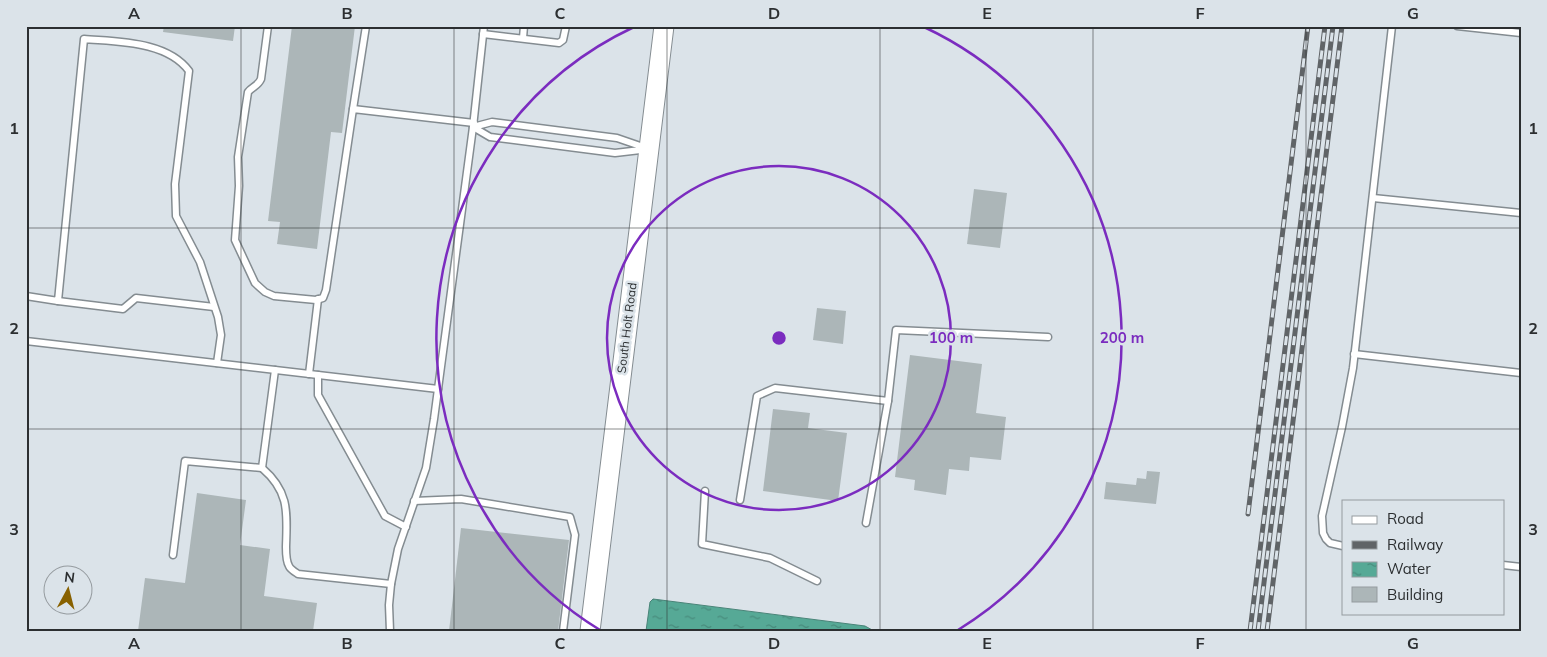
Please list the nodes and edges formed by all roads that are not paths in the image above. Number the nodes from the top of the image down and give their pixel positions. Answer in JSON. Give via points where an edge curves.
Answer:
{"nodes":[{"id":1,"x":268,"y":26,"type":"edge"},
{"id":2,"x":366,"y":26,"type":"edge"},
{"id":3,"x":484,"y":26,"type":"edge"},
{"id":4,"x":524,"y":26,"type":"edge"},
{"id":5,"x":566,"y":26,"type":"edge"},
{"id":6,"x":664,"y":26,"type":"edge"},
{"id":7,"x":1392,"y":26,"type":"edge"},
{"id":8,"x":1457,"y":26,"type":"edge"},
{"id":9,"x":1521,"y":33,"type":"edge"},
{"id":10,"x":483,"y":34,"type":"junction"},
{"id":11,"x":522,"y":38,"type":"junction"},
{"id":12,"x":353,"y":109,"type":"junction"},
{"id":13,"x":474,"y":125,"type":"junction"},
{"id":14,"x":649,"y":149,"type":"junction"},
{"id":15,"x":1372,"y":198,"type":"junction"},
{"id":16,"x":1521,"y":213,"type":"edge"},
{"id":17,"x":26,"y":296,"type":"edge"},
{"id":18,"x":318,"y":299,"type":"junction"},
{"id":19,"x":58,"y":300,"type":"junction"},
{"id":20,"x":214,"y":307,"type":"junction"},
{"id":21,"x":1048,"y":337,"type":"dead end"},
{"id":22,"x":26,"y":341,"type":"edge"},
{"id":23,"x":1354,"y":354,"type":"junction"},
{"id":24,"x":217,"y":363,"type":"junction"},
{"id":25,"x":275,"y":370,"type":"junction"},
{"id":26,"x":309,"y":374,"type":"junction"},
{"id":27,"x":1521,"y":374,"type":"edge"},
{"id":28,"x":318,"y":375,"type":"junction"},
{"id":29,"x":438,"y":389,"type":"junction"},
{"id":30,"x":888,"y":401,"type":"junction"},
{"id":31,"x":262,"y":468,"type":"junction"},
{"id":32,"x":705,"y":491,"type":"dead end"},
{"id":33,"x":740,"y":500,"type":"dead end"},
{"id":34,"x":414,"y":501,"type":"junction"},
{"id":35,"x":866,"y":523,"type":"dead end"},
{"id":36,"x":406,"y":527,"type":"junction"},
{"id":37,"x":1342,"y":546,"type":"edge"},
{"id":38,"x":173,"y":555,"type":"dead end"},
{"id":39,"x":1504,"y":565,"type":"edge"},
{"id":40,"x":1521,"y":567,"type":"edge"},
{"id":41,"x":817,"y":581,"type":"dead end"},
{"id":42,"x":391,"y":584,"type":"junction"},
{"id":43,"x":390,"y":631,"type":"edge"},
{"id":44,"x":563,"y":631,"type":"edge"},
{"id":45,"x":590,"y":631,"type":"edge"}],
"edges":[{"from":1,"to":18,"type":"lane","via":[[261,79],[248,92],[238,157],[235,240],[255,283],[264,292],[274,296]]},
{"from":2,"to":12,"type":"lane"},
{"from":3,"to":10,"type":"lane"},
{"from":4,"to":11,"type":"lane"},
{"from":5,"to":11,"type":"lane","via":[[559,42]]},
{"from":6,"to":14,"type":"main road","name":"South Holt Road"},
{"from":7,"to":15,"type":"lane"},
{"from":8,"to":9,"type":"lane"},
{"from":10,"to":11,"type":"lane"},
{"from":10,"to":13,"type":"lane"},
{"from":12,"to":13,"type":"lane"},
{"from":12,"to":18,"type":"lane","via":[[326,290],[323,298]]},
{"from":13,"to":14,"type":"lane","via":[[492,122],[617,138]]},
{"from":13,"to":14,"type":"lane","via":[[490,137],[615,153]]},
{"from":13,"to":29,"type":"lane"},
{"from":14,"to":45,"type":"main road","name":"South Holt Road"},
{"from":15,"to":16,"type":"lane"},
{"from":15,"to":23,"type":"lane"},
{"from":17,"to":19,"type":"lane"},
{"from":18,"to":26,"type":"lane"},
{"from":19,"to":20,"type":"lane","via":[[123,309],[136,298]]},
{"from":19,"to":20,"type":"lane","via":[[84,39],[148,45],[184,63],[189,71],[175,184],[176,216],[200,262]]},
{"from":20,"to":24,"type":"lane","via":[[220,335]]},
{"from":21,"to":30,"type":"lane","via":[[896,330]]},
{"from":22,"to":24,"type":"lane"},
{"from":23,"to":27,"type":"lane"},
{"from":23,"to":37,"type":"lane","via":[[1344,419],[1322,516],[1326,538],[1330,543]]},
{"from":24,"to":25,"type":"lane"},
{"from":25,"to":26,"type":"lane"},
{"from":25,"to":31,"type":"lane"},
{"from":26,"to":28,"type":"lane"},
{"from":28,"to":29,"type":"lane"},
{"from":28,"to":36,"type":"lane","via":[[318,395],[385,516]]},
{"from":29,"to":34,"type":"lane","via":[[426,468]]},
{"from":30,"to":33,"type":"lane","via":[[775,388],[757,396]]},
{"from":30,"to":35,"type":"lane"},
{"from":31,"to":38,"type":"lane","via":[[185,461]]},
{"from":31,"to":42,"type":"lane","via":[[283,494],[287,509],[288,566],[298,574]]},
{"from":32,"to":41,"type":"lane","via":[[702,544],[770,558]]},
{"from":34,"to":36,"type":"lane"},
{"from":34,"to":44,"type":"lane","via":[[461,499],[570,517],[575,535]]},
{"from":36,"to":42,"type":"lane"},
{"from":39,"to":40,"type":"lane"},
{"from":42,"to":43,"type":"lane"}]}
